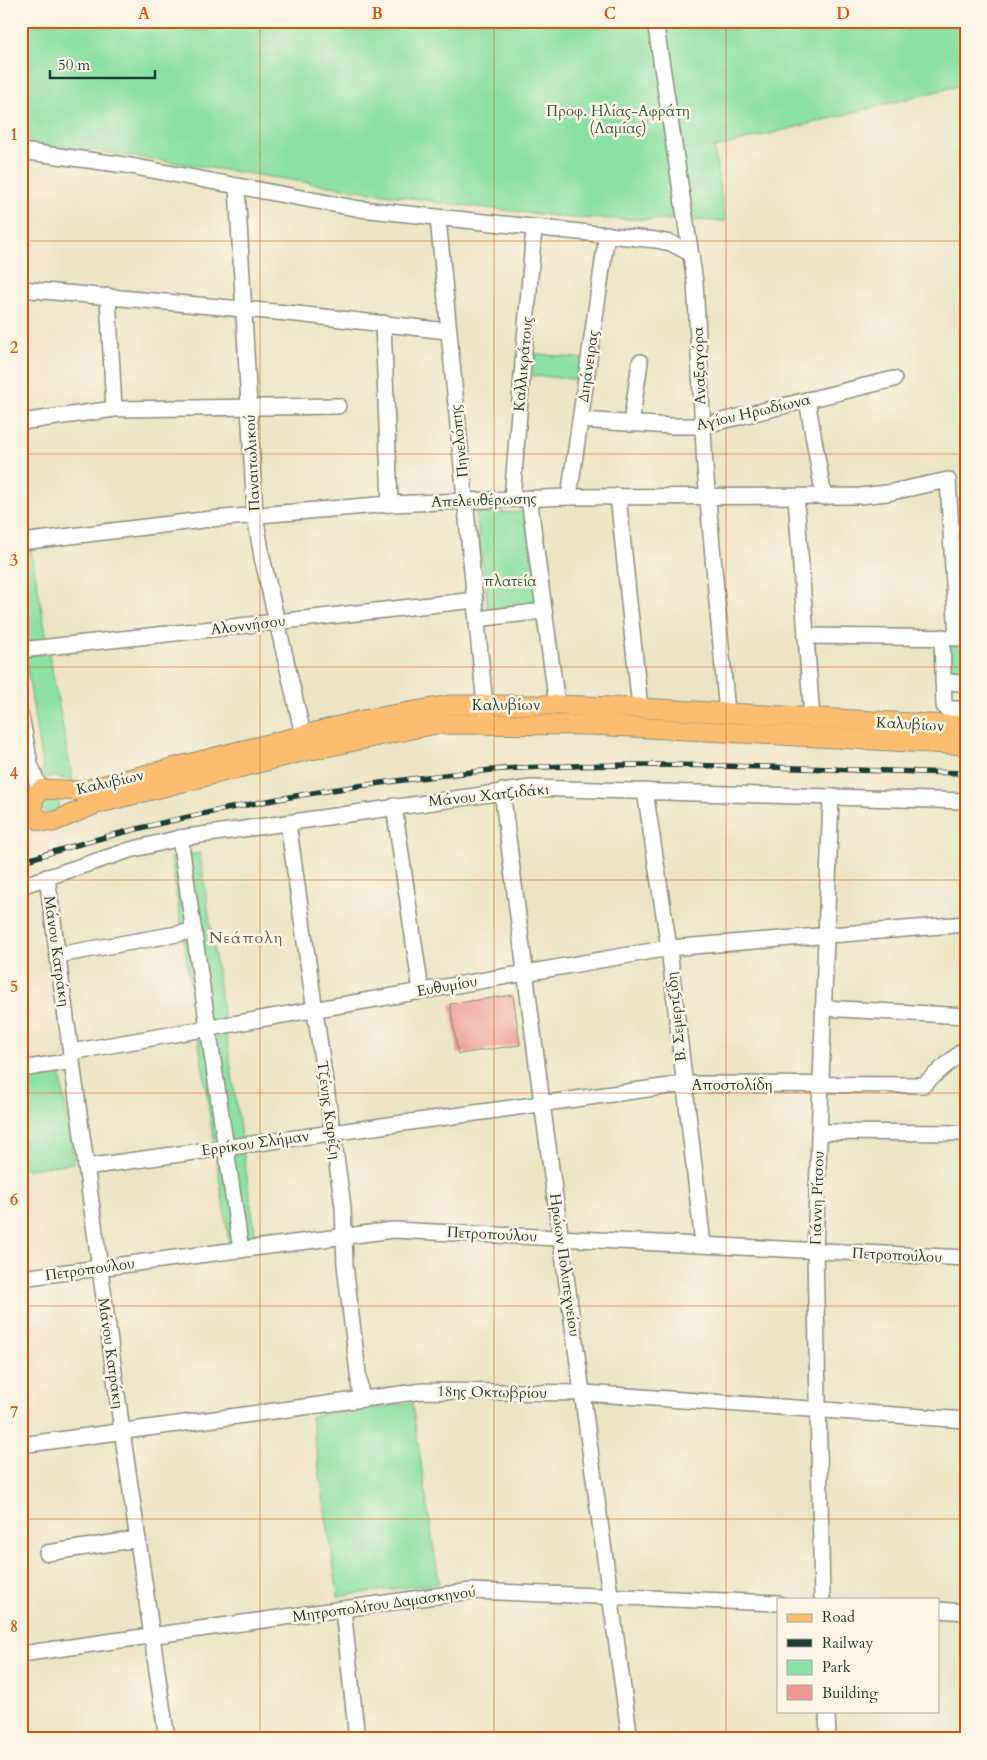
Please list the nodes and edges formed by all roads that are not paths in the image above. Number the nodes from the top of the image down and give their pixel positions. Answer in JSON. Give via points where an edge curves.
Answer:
{"nodes":[{"id":1,"x":655,"y":21,"type":"edge"},
{"id":2,"x":21,"y":151,"type":"edge"},
{"id":3,"x":237,"y":187,"type":"junction"},
{"id":4,"x":438,"y":218,"type":"junction"},
{"id":5,"x":534,"y":228,"type":"junction"},
{"id":6,"x":607,"y":234,"type":"junction"},
{"id":7,"x":690,"y":253,"type":"junction"},
{"id":8,"x":21,"y":289,"type":"edge"},
{"id":9,"x":108,"y":296,"type":"junction"},
{"id":10,"x":244,"y":309,"type":"junction"},
{"id":11,"x":383,"y":324,"type":"junction"},
{"id":12,"x":447,"y":330,"type":"junction"},
{"id":13,"x":640,"y":362,"type":"dead end"},
{"id":14,"x":894,"y":378,"type":"dead end"},
{"id":15,"x":807,"y":400,"type":"junction"},
{"id":16,"x":249,"y":406,"type":"junction"},
{"id":17,"x":338,"y":406,"type":"dead end"},
{"id":18,"x":114,"y":408,"type":"junction"},
{"id":19,"x":580,"y":420,"type":"junction"},
{"id":20,"x":21,"y":422,"type":"edge"},
{"id":21,"x":631,"y":424,"type":"junction"},
{"id":22,"x":702,"y":426,"type":"junction"},
{"id":23,"x":618,"y":496,"type":"junction"},
{"id":24,"x":708,"y":496,"type":"junction"},
{"id":25,"x":569,"y":497,"type":"junction"},
{"id":26,"x":824,"y":497,"type":"junction"},
{"id":27,"x":529,"y":498,"type":"junction"},
{"id":28,"x":796,"y":498,"type":"junction"},
{"id":29,"x":512,"y":499,"type":"junction"},
{"id":30,"x":465,"y":501,"type":"junction"},
{"id":31,"x":390,"y":504,"type":"junction"},
{"id":32,"x":255,"y":515,"type":"junction"},
{"id":33,"x":21,"y":542,"type":"edge"},
{"id":34,"x":475,"y":600,"type":"junction"},
{"id":35,"x":543,"y":611,"type":"junction"},
{"id":36,"x":477,"y":619,"type":"junction"},
{"id":37,"x":277,"y":622,"type":"junction"},
{"id":38,"x":807,"y":636,"type":"junction"},
{"id":39,"x":955,"y":637,"type":"edge"},
{"id":40,"x":21,"y":650,"type":"edge"},
{"id":41,"x":943,"y":681,"type":"junction"},
{"id":42,"x":966,"y":684,"type":"edge"},
{"id":43,"x":485,"y":704,"type":"junction"},
{"id":44,"x":557,"y":705,"type":"junction"},
{"id":45,"x":640,"y":708,"type":"junction"},
{"id":46,"x":966,"y":709,"type":"edge"},
{"id":47,"x":728,"y":713,"type":"junction"},
{"id":48,"x":21,"y":716,"type":"edge"},
{"id":49,"x":812,"y":719,"type":"junction"},
{"id":50,"x":487,"y":723,"type":"junction"},
{"id":51,"x":966,"y":726,"type":"edge"},
{"id":52,"x":303,"y":734,"type":"junction"},
{"id":53,"x":966,"y":746,"type":"edge"},
{"id":54,"x":502,"y":791,"type":"junction"},
{"id":55,"x":644,"y":791,"type":"junction"},
{"id":56,"x":38,"y":793,"type":"edge"},
{"id":57,"x":831,"y":797,"type":"junction"},
{"id":58,"x":966,"y":801,"type":"edge"},
{"id":59,"x":394,"y":806,"type":"junction"},
{"id":60,"x":21,"y":821,"type":"edge"},
{"id":61,"x":52,"y":821,"type":"junction"},
{"id":62,"x":288,"y":822,"type":"junction"},
{"id":63,"x":180,"y":838,"type":"junction"},
{"id":64,"x":48,"y":877,"type":"junction"},
{"id":65,"x":21,"y":886,"type":"edge"},
{"id":66,"x":966,"y":924,"type":"edge"},
{"id":67,"x":194,"y":932,"type":"junction"},
{"id":68,"x":826,"y":934,"type":"junction"},
{"id":69,"x":668,"y":948,"type":"junction"},
{"id":70,"x":58,"y":955,"type":"junction"},
{"id":71,"x":525,"y":972,"type":"junction"},
{"id":72,"x":421,"y":991,"type":"junction"},
{"id":73,"x":823,"y":1008,"type":"junction"},
{"id":74,"x":314,"y":1010,"type":"junction"},
{"id":75,"x":966,"y":1016,"type":"edge"},
{"id":76,"x":209,"y":1028,"type":"junction"},
{"id":77,"x":966,"y":1048,"type":"edge"},
{"id":78,"x":71,"y":1057,"type":"junction"},
{"id":79,"x":21,"y":1069,"type":"edge"},
{"id":80,"x":684,"y":1084,"type":"junction"},
{"id":81,"x":820,"y":1085,"type":"junction"},
{"id":82,"x":542,"y":1103,"type":"junction"},
{"id":83,"x":332,"y":1132,"type":"junction"},
{"id":84,"x":819,"y":1132,"type":"junction"},
{"id":85,"x":966,"y":1133,"type":"edge"},
{"id":86,"x":227,"y":1148,"type":"junction"},
{"id":87,"x":86,"y":1167,"type":"junction"},
{"id":88,"x":345,"y":1236,"type":"junction"},
{"id":89,"x":562,"y":1237,"type":"junction"},
{"id":90,"x":703,"y":1244,"type":"junction"},
{"id":91,"x":241,"y":1250,"type":"junction"},
{"id":92,"x":815,"y":1251,"type":"junction"},
{"id":93,"x":966,"y":1258,"type":"edge"},
{"id":94,"x":100,"y":1267,"type":"junction"},
{"id":95,"x":21,"y":1278,"type":"edge"},
{"id":96,"x":584,"y":1394,"type":"junction"},
{"id":97,"x":361,"y":1398,"type":"junction"},
{"id":98,"x":819,"y":1412,"type":"junction"},
{"id":99,"x":966,"y":1420,"type":"edge"},
{"id":100,"x":122,"y":1431,"type":"junction"},
{"id":101,"x":21,"y":1445,"type":"edge"},
{"id":102,"x":138,"y":1539,"type":"junction"},
{"id":103,"x":47,"y":1553,"type":"dead end"},
{"id":104,"x":609,"y":1595,"type":"junction"},
{"id":105,"x":822,"y":1598,"type":"edge"},
{"id":106,"x":777,"y":1603,"type":"edge"},
{"id":107,"x":343,"y":1610,"type":"junction"},
{"id":108,"x":940,"y":1610,"type":"edge"},
{"id":109,"x":966,"y":1612,"type":"edge"},
{"id":110,"x":152,"y":1637,"type":"junction"},
{"id":111,"x":21,"y":1654,"type":"edge"},
{"id":112,"x":827,"y":1712,"type":"edge"},
{"id":113,"x":167,"y":1739,"type":"edge"},
{"id":114,"x":357,"y":1739,"type":"edge"},
{"id":115,"x":630,"y":1739,"type":"edge"},
{"id":116,"x":828,"y":1739,"type":"edge"}],
"edges":[{"from":1,"to":7,"type":"street","name":"Αναξαγόρα"},
{"from":2,"to":3,"type":"street","via":[[126,165]]},
{"from":3,"to":4,"type":"street","via":[[360,209]]},
{"from":3,"to":10,"type":"street","name":"Παναιτωλικού"},
{"from":4,"to":5,"type":"street"},
{"from":4,"to":12,"type":"street","name":"Πηνελόπης"},
{"from":5,"to":6,"type":"street"},
{"from":5,"to":29,"type":"street","name":"Καλλικράτους"},
{"from":6,"to":7,"type":"street","via":[[670,243]]},
{"from":6,"to":19,"type":"street","name":"Διηάνειρας"},
{"from":7,"to":22,"type":"street","name":"Αναξαγόρα","via":[[698,318]]},
{"from":8,"to":9,"type":"street"},
{"from":9,"to":10,"type":"street"},
{"from":9,"to":18,"type":"street"},
{"from":10,"to":11,"type":"street"},
{"from":10,"to":16,"type":"street","name":"Παναιτωλικού"},
{"from":11,"to":12,"type":"street"},
{"from":11,"to":31,"type":"street"},
{"from":12,"to":30,"type":"street","name":"Πηνελόπης"},
{"from":13,"to":21,"type":"street"},
{"from":14,"to":15,"type":"street","name":"Αγίου Ηρωδίωνα"},
{"from":15,"to":22,"type":"street","name":"Αγίου Ηρωδίωνα"},
{"from":15,"to":26,"type":"street"},
{"from":16,"to":17,"type":"street"},
{"from":16,"to":18,"type":"street"},
{"from":16,"to":32,"type":"street","name":"Παναιτωλικού"},
{"from":18,"to":20,"type":"street"},
{"from":19,"to":21,"type":"street","name":"Αγίου Ηρωδίωνα"},
{"from":19,"to":25,"type":"street","name":"Διηάνειρας"},
{"from":21,"to":22,"type":"street","name":"Αγίου Ηρωδίωνα"},
{"from":22,"to":24,"type":"street","name":"Αναξαγόρα"},
{"from":23,"to":24,"type":"street","name":"Απελευθέρωσης"},
{"from":23,"to":25,"type":"street","name":"Απελευθέρωσης"},
{"from":23,"to":45,"type":"street"},
{"from":24,"to":28,"type":"street","name":"Απελευθέρωσης"},
{"from":24,"to":47,"type":"street","name":"Αναξαγόρα"},
{"from":25,"to":27,"type":"street","name":"Απελευθέρωσης"},
{"from":26,"to":28,"type":"street","name":"Απελευθέρωσης"},
{"from":26,"to":39,"type":"street","name":"Απελευθέρωσης","via":[[887,493],[948,480]]},
{"from":27,"to":29,"type":"street","name":"Απελευθέρωσης"},
{"from":27,"to":35,"type":"street"},
{"from":28,"to":38,"type":"street"},
{"from":29,"to":30,"type":"street","name":"Απελευθέρωσης"},
{"from":30,"to":31,"type":"street","name":"Απελευθέρωσης"},
{"from":30,"to":34,"type":"street","name":"Πηνελόπης"},
{"from":31,"to":32,"type":"street","name":"Απελευθέρωσης"},
{"from":32,"to":33,"type":"street","name":"Απελευθέρωσης"},
{"from":32,"to":37,"type":"street","name":"Παναιτωλικού"},
{"from":34,"to":36,"type":"street","name":"Πηνελόπης"},
{"from":34,"to":37,"type":"street","name":"Αλοννήσου"},
{"from":35,"to":36,"type":"street"},
{"from":35,"to":44,"type":"street"},
{"from":36,"to":43,"type":"street","name":"Πηνελόπης"},
{"from":37,"to":40,"type":"street","name":"Αλοννήσου"},
{"from":37,"to":52,"type":"street","name":"Παναιτωλικού"},
{"from":38,"to":39,"type":"street"},
{"from":38,"to":49,"type":"street"},
{"from":39,"to":41,"type":"street"},
{"from":41,"to":42,"type":"street"},
{"from":41,"to":46,"type":"street","via":[[944,706],[947,709]]},
{"from":43,"to":44,"type":"main road","name":"Καλυβίων"},
{"from":43,"to":50,"type":"street","name":"Πηνελόπης"},
{"from":43,"to":52,"type":"main road","name":"Καλυβίων","via":[[399,712]]},
{"from":44,"to":45,"type":"main road","name":"Καλυβίων"},
{"from":45,"to":47,"type":"main road","name":"Καλυβίων"},
{"from":47,"to":49,"type":"main road","name":"Καλυβίων"},
{"from":48,"to":56,"type":"street"},
{"from":49,"to":51,"type":"main road","name":"Καλυβίων"},
{"from":50,"to":53,"type":"main road","name":"Καλυβίων","via":[[592,725]]},
{"from":50,"to":61,"type":"main road","name":"Καλυβίων","via":[[428,725],[348,741],[96,804]]},
{"from":52,"to":56,"type":"main road","name":"Καλυβίων","via":[[87,790]]},
{"from":54,"to":55,"type":"street","name":"Μάνου Χατζιδάκι","via":[[531,788]]},
{"from":54,"to":59,"type":"street","name":"Μάνου Χατζιδάκι"},
{"from":54,"to":71,"type":"street","name":"Ηρώων Πολυτεχνείου"},
{"from":55,"to":57,"type":"street","name":"Μάνου Χατζιδάκι"},
{"from":55,"to":69,"type":"street","name":"Β. Σεμερτζίδη"},
{"from":56,"to":61,"type":"main road","via":[[32,800],[32,810],[39,820]]},
{"from":56,"to":61,"type":"main road","via":[[63,796],[64,812]]},
{"from":57,"to":58,"type":"street","name":"Μάνου Χατζιδάκι"},
{"from":57,"to":68,"type":"street","name":"Γιάννη Ρίτσου"},
{"from":59,"to":62,"type":"street","name":"Μάνου Χατζιδάκι"},
{"from":59,"to":72,"type":"street"},
{"from":60,"to":61,"type":"main road","name":"Καλυβίων"},
{"from":62,"to":63,"type":"street","name":"Μάνου Χατζιδάκι"},
{"from":62,"to":74,"type":"street","name":"Τζένης Καρέζη"},
{"from":63,"to":64,"type":"street","name":"Μάνου Χατζιδάκι","via":[[130,850]]},
{"from":63,"to":67,"type":"street"},
{"from":64,"to":65,"type":"street","name":"Μάνου Χατζιδάκι"},
{"from":64,"to":70,"type":"street","name":"Μάνου Κατράκη"},
{"from":66,"to":68,"type":"street","name":"Ευθυμίου"},
{"from":67,"to":70,"type":"street"},
{"from":67,"to":76,"type":"street"},
{"from":68,"to":69,"type":"street","name":"Ευθυμίου"},
{"from":68,"to":73,"type":"street","name":"Γιάννη Ρίτσου"},
{"from":69,"to":71,"type":"street","name":"Ευθυμίου"},
{"from":69,"to":80,"type":"street","name":"Β. Σεμερτζίδη"},
{"from":70,"to":78,"type":"street","name":"Μάνου Κατράκη"},
{"from":71,"to":72,"type":"street","name":"Ευθυμίου"},
{"from":71,"to":82,"type":"street","name":"Ηρώων Πολυτεχνείου"},
{"from":72,"to":74,"type":"street","name":"Ευθυμίου"},
{"from":73,"to":75,"type":"street"},
{"from":73,"to":81,"type":"street","name":"Γιάννη Ρίτσου"},
{"from":74,"to":76,"type":"street","name":"Ευθυμίου"},
{"from":74,"to":83,"type":"street","name":"Τζένης Καρέζη"},
{"from":76,"to":78,"type":"street","name":"Ευθυμίου"},
{"from":76,"to":86,"type":"street"},
{"from":77,"to":81,"type":"street","name":"Αποστολίδη","via":[[923,1085]]},
{"from":78,"to":79,"type":"street","name":"Ευθυμίου"},
{"from":78,"to":87,"type":"street","name":"Μάνου Κατράκη"},
{"from":80,"to":81,"type":"street","name":"Αποστολίδη"},
{"from":80,"to":82,"type":"street","name":"Αποστολίδη"},
{"from":80,"to":90,"type":"street","name":"Β. Σεμερτζίδη"},
{"from":81,"to":84,"type":"street","name":"Γιάννη Ρίτσου"},
{"from":82,"to":83,"type":"street","name":"Ερρίκου Σλήμαν"},
{"from":82,"to":89,"type":"street","name":"Ηρώων Πολυτεχνείου"},
{"from":83,"to":86,"type":"street","name":"Ερρίκου Σλήμαν"},
{"from":83,"to":88,"type":"street","name":"Τζένης Καρέζη"},
{"from":84,"to":85,"type":"street"},
{"from":84,"to":92,"type":"street","name":"Γιάννη Ρίτσου"},
{"from":86,"to":87,"type":"street","name":"Ερρίκου Σλήμαν"},
{"from":86,"to":91,"type":"street"},
{"from":87,"to":94,"type":"street","name":"Μάνου Κατράκη"},
{"from":88,"to":89,"type":"street","name":"Πετροπούλου","via":[[409,1230]]},
{"from":88,"to":91,"type":"street","name":"Πετροπούλου"},
{"from":88,"to":97,"type":"street","name":"Τζένης Καρέζη","via":[[345,1265]]},
{"from":89,"to":90,"type":"street","name":"Πετροπούλου"},
{"from":89,"to":96,"type":"street","name":"Ηρώων Πολυτεχνείου"},
{"from":90,"to":92,"type":"street","name":"Πετροπούλου"},
{"from":91,"to":94,"type":"street","name":"Πετροπούλου"},
{"from":92,"to":93,"type":"street","name":"Πετροπούλου"},
{"from":92,"to":98,"type":"street","name":"Γιάννη Ρίτσου"},
{"from":94,"to":95,"type":"street","name":"Πετροπούλου"},
{"from":94,"to":100,"type":"street","name":"Μάνου Κατράκη"},
{"from":96,"to":97,"type":"street","name":"18ης Οκτωβρίου","via":[[423,1391]]},
{"from":96,"to":98,"type":"street","name":"18ης Οκτωβρίου"},
{"from":96,"to":104,"type":"street","name":"Ηρώων Πολυτεχνείου"},
{"from":97,"to":100,"type":"street","name":"18ης Οκτωβρίου"},
{"from":98,"to":99,"type":"street","name":"18ης Οκτωβρίου"},
{"from":98,"to":105,"type":"street","name":"Γιάννη Ρίτσου"},
{"from":100,"to":101,"type":"street","name":"18ης Οκτωβρίου"},
{"from":100,"to":102,"type":"street","name":"Μάνου Κατράκη"},
{"from":102,"to":103,"type":"street"},
{"from":102,"to":110,"type":"street","name":"Μάνου Κατράκη"},
{"from":104,"to":106,"type":"street","name":"Μητροπολίτου Δαμασκηνού"},
{"from":104,"to":107,"type":"street","name":"Μητροπολίτου Δαμασκηνού","via":[[471,1591]]},
{"from":104,"to":115,"type":"street","name":"Ηρώων Πολυτεχνείου"},
{"from":107,"to":110,"type":"street","name":"Μητροπολίτου Δαμασκηνού"},
{"from":107,"to":114,"type":"street"},
{"from":108,"to":109,"type":"street"},
{"from":110,"to":111,"type":"street","name":"Μητροπολίτου Δαμασκηνού"},
{"from":110,"to":113,"type":"street","name":"Μάνου Κατράκη"},
{"from":112,"to":116,"type":"street"}]}
